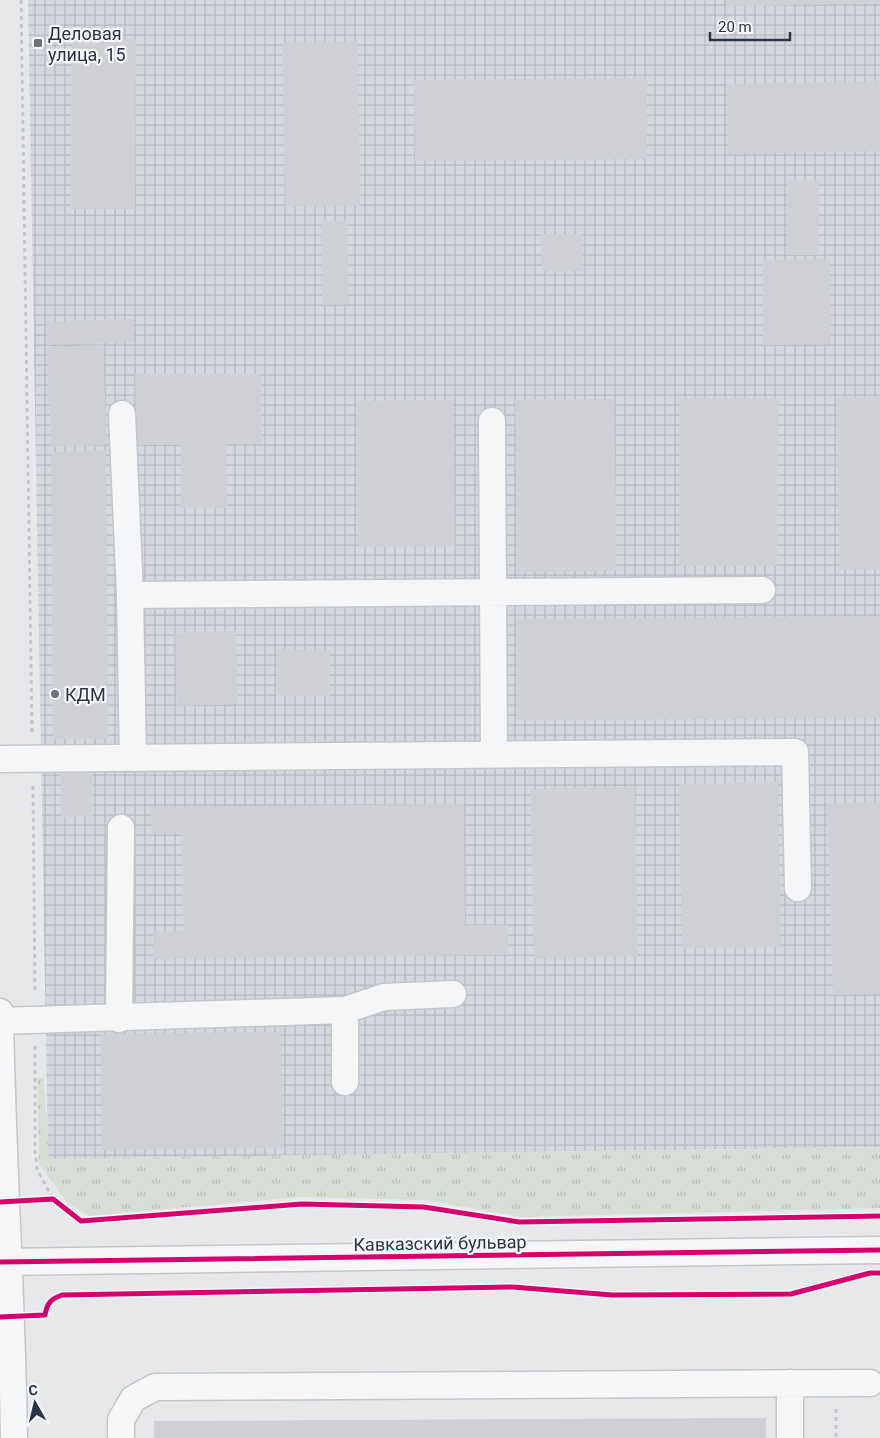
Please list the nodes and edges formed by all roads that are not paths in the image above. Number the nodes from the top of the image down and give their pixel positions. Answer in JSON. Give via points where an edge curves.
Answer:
{"nodes":[{"id":1,"x":122,"y":414,"type":"dead end"},
{"id":2,"x":492,"y":421,"type":"dead end"},
{"id":3,"x":762,"y":590,"type":"dead end"},
{"id":4,"x":493,"y":592,"type":"junction"},
{"id":5,"x":130,"y":595,"type":"junction"},
{"id":6,"x":494,"y":754,"type":"junction"},
{"id":7,"x":133,"y":758,"type":"junction"},
{"id":8,"x":0,"y":759,"type":"edge"},
{"id":9,"x":122,"y":828,"type":"dead end"},
{"id":10,"x":798,"y":888,"type":"dead end"},
{"id":11,"x":453,"y":994,"type":"dead end"},
{"id":12,"x":345,"y":1010,"type":"junction"},
{"id":13,"x":0,"y":1012,"type":"edge"},
{"id":14,"x":119,"y":1019,"type":"junction"},
{"id":15,"x":0,"y":1022,"type":"edge"},
{"id":16,"x":345,"y":1082,"type":"dead end"},
{"id":17,"x":1,"y":1093,"type":"edge"},
{"id":18,"x":880,"y":1250,"type":"edge"},
{"id":19,"x":4,"y":1262,"type":"edge"},
{"id":20,"x":6,"y":1360,"type":"edge"},
{"id":21,"x":790,"y":1383,"type":"junction"},
{"id":22,"x":870,"y":1383,"type":"dead end"},
{"id":23,"x":14,"y":1438,"type":"edge"},
{"id":24,"x":121,"y":1438,"type":"edge"},
{"id":25,"x":790,"y":1438,"type":"edge"}],
"edges":[{"from":1,"to":5,"type":"street"},
{"from":2,"to":4,"type":"street"},
{"from":3,"to":4,"type":"street"},
{"from":4,"to":5,"type":"street"},
{"from":4,"to":6,"type":"street"},
{"from":5,"to":7,"type":"street"},
{"from":6,"to":7,"type":"street"},
{"from":6,"to":10,"type":"street","via":[[795,752]]},
{"from":7,"to":8,"type":"street"},
{"from":9,"to":14,"type":"street"},
{"from":11,"to":12,"type":"street","via":[[384,997]]},
{"from":12,"to":14,"type":"street"},
{"from":12,"to":16,"type":"street"},
{"from":13,"to":15,"type":"street"},
{"from":14,"to":15,"type":"street"},
{"from":15,"to":17,"type":"street"},
{"from":17,"to":19,"type":"street"},
{"from":18,"to":19,"type":"street","name":"Кавказский бульвар"},
{"from":19,"to":20,"type":"street"},
{"from":20,"to":23,"type":"street"},
{"from":21,"to":22,"type":"street"},
{"from":21,"to":24,"type":"street","via":[[155,1387],[133,1399],[121,1420]]},
{"from":21,"to":25,"type":"street"}]}
